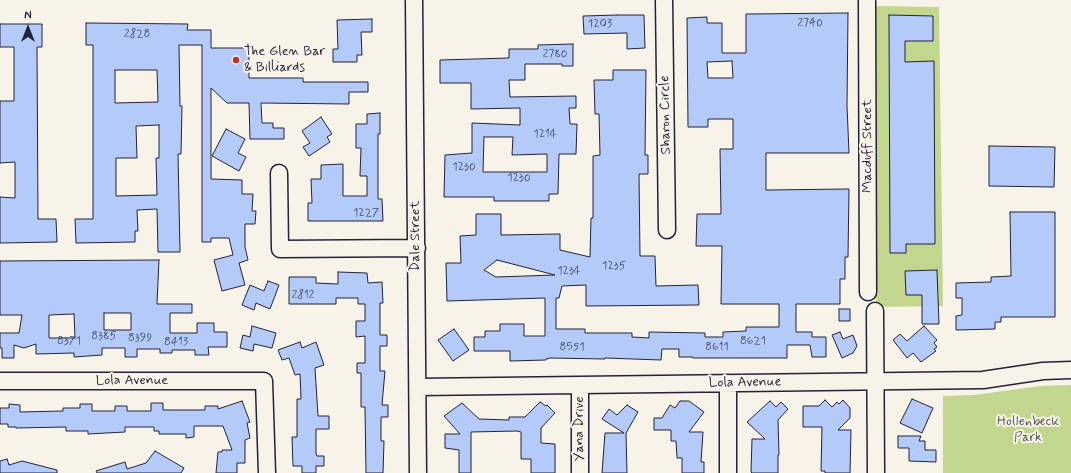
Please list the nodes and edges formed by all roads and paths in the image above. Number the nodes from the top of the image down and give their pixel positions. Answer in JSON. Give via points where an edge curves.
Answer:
{"nodes":[{"id":1,"x":414,"y":0,"type":"edge"},
{"id":2,"x":664,"y":0,"type":"edge"},
{"id":3,"x":867,"y":0,"type":"edge"},
{"id":4,"x":279,"y":173,"type":"dead end"},
{"id":5,"x":667,"y":230,"type":"dead end"},
{"id":6,"x":416,"y":248,"type":"junction"},
{"id":7,"x":868,"y":292,"type":"dead end"},
{"id":8,"x":875,"y":311,"type":"dead end"},
{"id":9,"x":1071,"y":370,"type":"edge"},
{"id":10,"x":0,"y":381,"type":"edge"},
{"id":11,"x":875,"y":382,"type":"junction"},
{"id":12,"x":728,"y":384,"type":"junction"},
{"id":13,"x":580,"y":386,"type":"junction"},
{"id":14,"x":418,"y":387,"type":"junction"},
{"id":15,"x":267,"y":473,"type":"edge"},
{"id":16,"x":418,"y":473,"type":"edge"},
{"id":17,"x":580,"y":473,"type":"edge"},
{"id":18,"x":728,"y":473,"type":"edge"},
{"id":19,"x":876,"y":473,"type":"edge"}],
"edges":[{"from":1,"to":6,"type":"street","name":"Dale Street"},
{"from":2,"to":5,"type":"street","name":"Sharon Circle"},
{"from":3,"to":7,"type":"street","name":"Macduff Street"},
{"from":4,"to":6,"type":"street","via":[[280,248]]},
{"from":6,"to":14,"type":"street","name":"Dale Street"},
{"from":8,"to":11,"type":"street"},
{"from":9,"to":11,"type":"street","name":"Lola Avenue","via":[[1043,371],[983,380]]},
{"from":10,"to":15,"type":"street","name":"Lola Avenue","via":[[264,381]]},
{"from":11,"to":12,"type":"street","name":"Lola Avenue"},
{"from":11,"to":19,"type":"street"},
{"from":12,"to":13,"type":"street","name":"Lola Avenue"},
{"from":12,"to":18,"type":"street"},
{"from":13,"to":14,"type":"street","name":"Lola Avenue"},
{"from":13,"to":17,"type":"street","name":"Yana Drive"},
{"from":14,"to":16,"type":"street","name":"Dale Street"}]}
